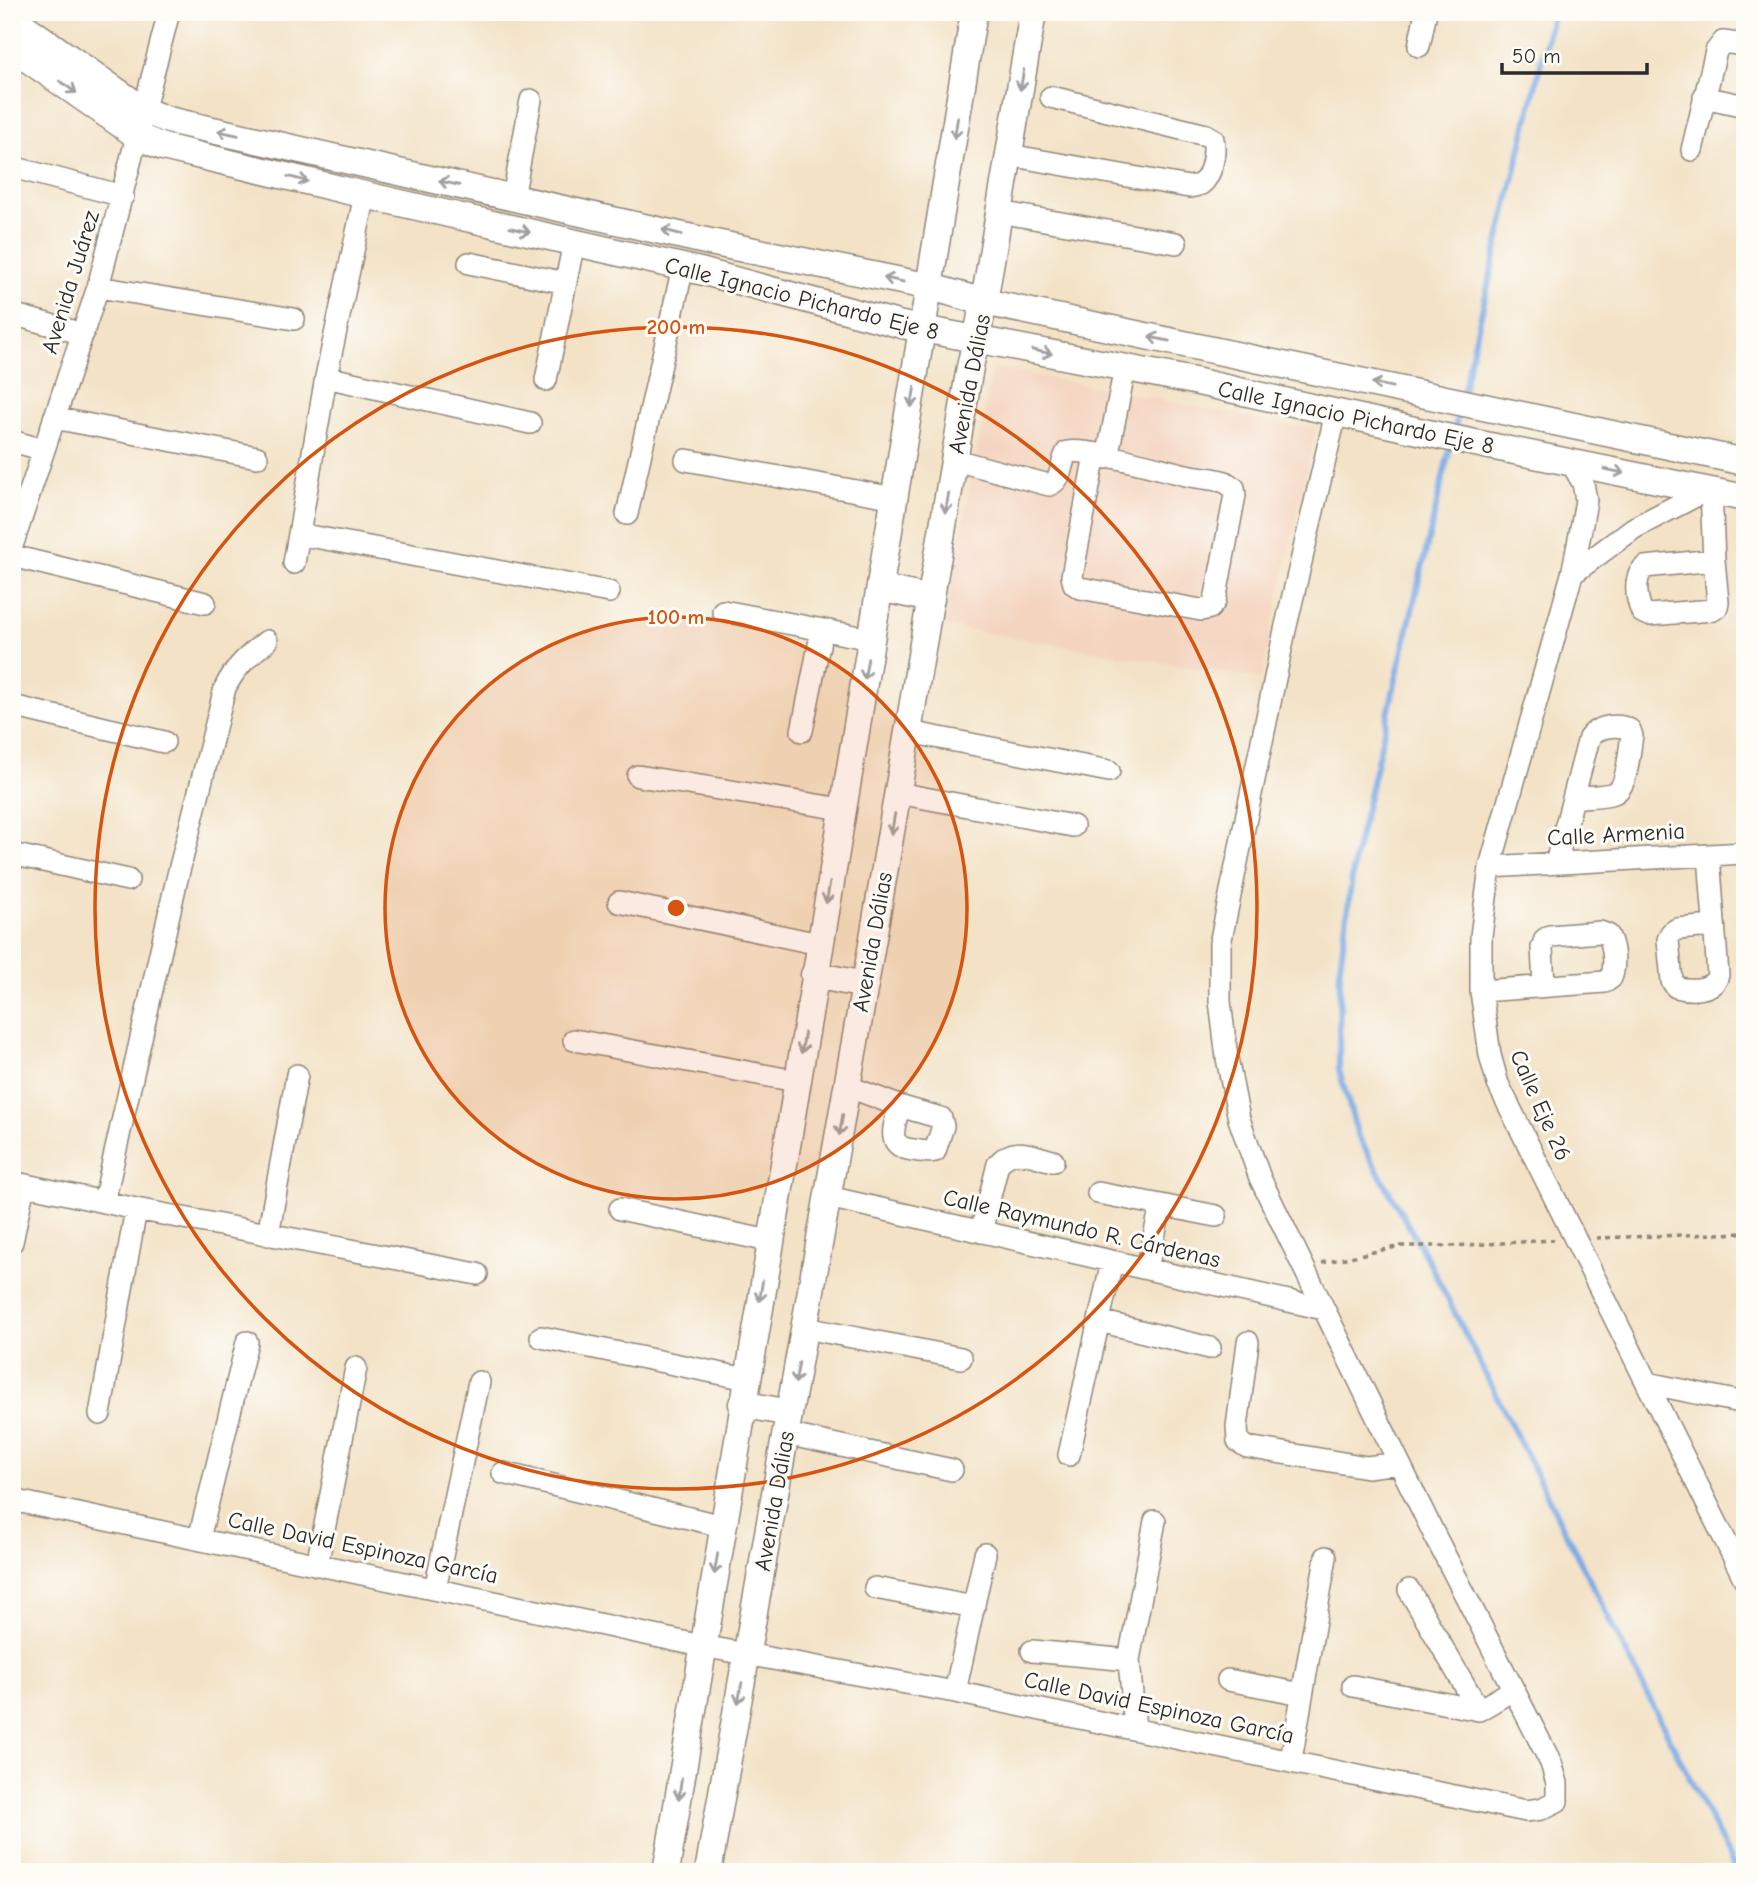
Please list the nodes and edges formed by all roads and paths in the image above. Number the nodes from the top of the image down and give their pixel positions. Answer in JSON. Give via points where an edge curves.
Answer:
{"nodes":[{"id":1,"x":169,"y":12,"type":"edge"},
{"id":2,"x":974,"y":12,"type":"edge"},
{"id":3,"x":1033,"y":12,"type":"edge"},
{"id":4,"x":1426,"y":12,"type":"edge"},
{"id":5,"x":12,"y":18,"type":"edge"},
{"id":6,"x":1745,"y":45,"type":"edge"},
{"id":7,"x":1419,"y":46,"type":"dead end"},
{"id":8,"x":12,"y":48,"type":"edge"},
{"id":9,"x":1051,"y":97,"type":"dead end"},
{"id":10,"x":1704,"y":97,"type":"junction"},
{"id":11,"x":531,"y":100,"type":"dead end"},
{"id":12,"x":1745,"y":106,"type":"edge"},
{"id":13,"x":145,"y":111,"type":"junction"},
{"id":14,"x":139,"y":136,"type":"junction"},
{"id":15,"x":1692,"y":150,"type":"dead end"},
{"id":16,"x":1009,"y":155,"type":"junction"},
{"id":17,"x":12,"y":167,"type":"edge"},
{"id":18,"x":365,"y":195,"type":"junction"},
{"id":19,"x":123,"y":196,"type":"junction"},
{"id":20,"x":513,"y":198,"type":"junction"},
{"id":21,"x":999,"y":212,"type":"junction"},
{"id":22,"x":574,"y":242,"type":"junction"},
{"id":23,"x":1176,"y":243,"type":"dead end"},
{"id":24,"x":469,"y":263,"type":"dead end"},
{"id":25,"x":683,"y":267,"type":"junction"},
{"id":26,"x":566,"y":283,"type":"junction"},
{"id":27,"x":98,"y":287,"type":"junction"},
{"id":28,"x":931,"y":287,"type":"junction"},
{"id":29,"x":984,"y":302,"type":"junction"},
{"id":30,"x":12,"y":314,"type":"edge"},
{"id":31,"x":294,"y":319,"type":"dead end"},
{"id":32,"x":925,"y":330,"type":"junction"},
{"id":33,"x":83,"y":334,"type":"junction"},
{"id":34,"x":975,"y":339,"type":"junction"},
{"id":35,"x":1200,"y":348,"type":"junction"},
{"id":36,"x":1125,"y":368,"type":"junction"},
{"id":37,"x":326,"y":377,"type":"junction"},
{"id":38,"x":546,"y":380,"type":"dead end"},
{"id":39,"x":1194,"y":382,"type":"junction"},
{"id":40,"x":1336,"y":413,"type":"junction"},
{"id":41,"x":54,"y":418,"type":"junction"},
{"id":42,"x":530,"y":423,"type":"dead end"},
{"id":43,"x":12,"y":441,"type":"edge"},
{"id":44,"x":44,"y":450,"type":"junction"},
{"id":45,"x":1101,"y":456,"type":"junction"},
{"id":46,"x":257,"y":457,"type":"dead end"},
{"id":47,"x":686,"y":460,"type":"dead end"},
{"id":48,"x":955,"y":460,"type":"junction"},
{"id":49,"x":1571,"y":462,"type":"junction"},
{"id":50,"x":1745,"y":462,"type":"edge"},
{"id":51,"x":1709,"y":491,"type":"junction"},
{"id":52,"x":895,"y":498,"type":"junction"},
{"id":53,"x":1745,"y":498,"type":"edge"},
{"id":54,"x":627,"y":514,"type":"dead end"},
{"id":55,"x":299,"y":534,"type":"junction"},
{"id":56,"x":12,"y":546,"type":"edge"},
{"id":57,"x":12,"y":556,"type":"edge"},
{"id":58,"x":1714,"y":560,"type":"dead end"},
{"id":59,"x":294,"y":563,"type":"dead end"},
{"id":60,"x":1572,"y":574,"type":"junction"},
{"id":61,"x":880,"y":588,"type":"junction"},
{"id":62,"x":608,"y":592,"type":"dead end"},
{"id":63,"x":931,"y":599,"type":"junction"},
{"id":64,"x":205,"y":603,"type":"dead end"},
{"id":65,"x":723,"y":611,"type":"dead end"},
{"id":66,"x":822,"y":630,"type":"junction"},
{"id":67,"x":872,"y":639,"type":"junction"},
{"id":68,"x":267,"y":641,"type":"dead end"},
{"id":69,"x":12,"y":706,"type":"edge"},
{"id":70,"x":802,"y":731,"type":"dead end"},
{"id":71,"x":908,"y":732,"type":"junction"},
{"id":72,"x":164,"y":742,"type":"dead end"},
{"id":73,"x":1109,"y":771,"type":"dead end"},
{"id":74,"x":638,"y":776,"type":"dead end"},
{"id":75,"x":898,"y":793,"type":"junction"},
{"id":76,"x":1574,"y":797,"type":"dead end"},
{"id":77,"x":842,"y":809,"type":"junction"},
{"id":78,"x":1073,"y":826,"type":"dead end"},
{"id":79,"x":1745,"y":853,"type":"edge"},
{"id":80,"x":12,"y":854,"type":"edge"},
{"id":81,"x":1709,"y":855,"type":"junction"},
{"id":82,"x":1556,"y":863,"type":"junction"},
{"id":83,"x":1490,"y":867,"type":"junction"},
{"id":84,"x":128,"y":880,"type":"dead end"},
{"id":85,"x":619,"y":902,"type":"dead end"},
{"id":86,"x":1714,"y":926,"type":"dead end"},
{"id":87,"x":819,"y":944,"type":"junction"},
{"id":88,"x":814,"y":975,"type":"junction"},
{"id":89,"x":865,"y":985,"type":"junction"},
{"id":90,"x":1544,"y":986,"type":"dead end"},
{"id":91,"x":1481,"y":990,"type":"junction"},
{"id":92,"x":573,"y":1040,"type":"dead end"},
{"id":93,"x":297,"y":1075,"type":"dead end"},
{"id":94,"x":796,"y":1081,"type":"junction"},
{"id":95,"x":848,"y":1086,"type":"junction"},
{"id":96,"x":899,"y":1106,"type":"dead end"},
{"id":97,"x":1053,"y":1161,"type":"dead end"},
{"id":98,"x":18,"y":1183,"type":"edge"},
{"id":99,"x":1098,"y":1193,"type":"dead end"},
{"id":100,"x":828,"y":1197,"type":"junction"},
{"id":101,"x":104,"y":1202,"type":"junction"},
{"id":102,"x":1161,"y":1205,"type":"junction"},
{"id":103,"x":136,"y":1209,"type":"junction"},
{"id":104,"x":620,"y":1209,"type":"dead end"},
{"id":105,"x":1216,"y":1216,"type":"dead end"},
{"id":106,"x":14,"y":1219,"type":"edge"},
{"id":107,"x":981,"y":1232,"type":"junction"},
{"id":108,"x":268,"y":1235,"type":"junction"},
{"id":109,"x":769,"y":1241,"type":"junction"},
{"id":110,"x":12,"y":1242,"type":"edge"},
{"id":111,"x":1451,"y":1245,"type":"dead end"},
{"id":112,"x":1112,"y":1262,"type":"junction"},
{"id":113,"x":1303,"y":1267,"type":"junction"},
{"id":114,"x":1147,"y":1269,"type":"junction"},
{"id":115,"x":477,"y":1274,"type":"dead end"},
{"id":116,"x":1324,"y":1309,"type":"junction"},
{"id":117,"x":1099,"y":1321,"type":"junction"},
{"id":118,"x":805,"y":1328,"type":"junction"},
{"id":119,"x":541,"y":1337,"type":"dead end"},
{"id":120,"x":247,"y":1342,"type":"dead end"},
{"id":121,"x":1248,"y":1342,"type":"dead end"},
{"id":122,"x":1210,"y":1348,"type":"dead end"},
{"id":123,"x":961,"y":1358,"type":"dead end"},
{"id":124,"x":356,"y":1368,"type":"dead end"},
{"id":125,"x":478,"y":1382,"type":"dead end"},
{"id":126,"x":1647,"y":1383,"type":"junction"},
{"id":127,"x":745,"y":1391,"type":"junction"},
{"id":128,"x":1745,"y":1403,"type":"edge"},
{"id":129,"x":100,"y":1414,"type":"dead end"},
{"id":130,"x":788,"y":1424,"type":"junction"},
{"id":131,"x":1069,"y":1455,"type":"dead end"},
{"id":132,"x":1399,"y":1463,"type":"junction"},
{"id":133,"x":952,"y":1470,"type":"dead end"},
{"id":134,"x":503,"y":1473,"type":"dead end"},
{"id":135,"x":12,"y":1500,"type":"edge"},
{"id":136,"x":1156,"y":1521,"type":"dead end"},
{"id":137,"x":722,"y":1526,"type":"junction"},
{"id":138,"x":199,"y":1539,"type":"junction"},
{"id":139,"x":985,"y":1554,"type":"dead end"},
{"id":140,"x":1326,"y":1557,"type":"dead end"},
{"id":141,"x":317,"y":1565,"type":"junction"},
{"id":142,"x":1745,"y":1580,"type":"edge"},
{"id":143,"x":874,"y":1587,"type":"dead end"},
{"id":144,"x":435,"y":1589,"type":"junction"},
{"id":145,"x":1409,"y":1590,"type":"dead end"},
{"id":146,"x":974,"y":1607,"type":"junction"},
{"id":147,"x":702,"y":1646,"type":"junction"},
{"id":148,"x":1032,"y":1651,"type":"dead end"},
{"id":149,"x":747,"y":1654,"type":"junction"},
{"id":150,"x":1129,"y":1660,"type":"junction"},
{"id":151,"x":1228,"y":1680,"type":"dead end"},
{"id":152,"x":1353,"y":1686,"type":"dead end"},
{"id":153,"x":1513,"y":1690,"type":"junction"},
{"id":154,"x":955,"y":1692,"type":"junction"},
{"id":155,"x":1302,"y":1694,"type":"junction"},
{"id":156,"x":1479,"y":1710,"type":"junction"},
{"id":157,"x":1135,"y":1729,"type":"junction"},
{"id":158,"x":1291,"y":1760,"type":"junction"},
{"id":159,"x":667,"y":1872,"type":"edge"},
{"id":160,"x":708,"y":1872,"type":"edge"}],
"edges":[{"from":1,"to":13,"type":"street","name":"Avenida Juárez"},
{"from":2,"to":28,"type":"main road","name":"Avenida Dálias","one_way":true},
{"from":3,"to":16,"type":"main road","name":"Avenida Dálias","one_way":true},
{"from":4,"to":7,"type":"street"},
{"from":5,"to":13,"type":"main road","name":"Calle Ignacio Pichardo Eje 8"},
{"from":6,"to":10,"type":"street","via":[[1723,43],[1716,51]]},
{"from":8,"to":14,"type":"main road","name":"Calle Ignacio Pichardo Eje 8","one_way":true},
{"from":9,"to":16,"type":"street","via":[[1206,135],[1215,148],[1208,175],[1189,187]]},
{"from":10,"to":12,"type":"street"},
{"from":10,"to":15,"type":"street"},
{"from":11,"to":20,"type":"street"},
{"from":13,"to":14,"type":"street","name":"Avenida Juárez"},
{"from":20,"to":13,"type":"main road","name":"Calle Ignacio Pichardo Eje 8","one_way":true},
{"from":14,"to":18,"type":"main road","name":"Calle Ignacio Pichardo Eje 8","one_way":true,"via":[[163,147]]},
{"from":14,"to":19,"type":"street","name":"Avenida Juárez"},
{"from":16,"to":21,"type":"main road","name":"Avenida Dálias"},
{"from":17,"to":19,"type":"street"},
{"from":18,"to":22,"type":"main road","name":"Calle Ignacio Pichardo Eje 8","one_way":true},
{"from":18,"to":37,"type":"street"},
{"from":19,"to":27,"type":"street","name":"Avenida Juárez"},
{"from":28,"to":20,"type":"main road","name":"Calle Ignacio Pichardo Eje 8","one_way":true},
{"from":21,"to":23,"type":"street"},
{"from":21,"to":29,"type":"main road","name":"Avenida Dálias"},
{"from":22,"to":25,"type":"main road","name":"Calle Ignacio Pichardo Eje 8"},
{"from":22,"to":26,"type":"street"},
{"from":24,"to":26,"type":"street"},
{"from":25,"to":32,"type":"main road","name":"Calle Ignacio Pichardo Eje 8"},
{"from":25,"to":54,"type":"street"},
{"from":26,"to":38,"type":"street"},
{"from":27,"to":31,"type":"street"},
{"from":27,"to":33,"type":"street","name":"Avenida Juárez"},
{"from":28,"to":29,"type":"main road","name":"Calle Ignacio Pichardo Eje 8"},
{"from":28,"to":32,"type":"main road","name":"Avenida Dálias"},
{"from":29,"to":34,"type":"main road","name":"Avenida Dálias"},
{"from":35,"to":29,"type":"main road","name":"Calle Ignacio Pichardo Eje 8","one_way":true},
{"from":30,"to":33,"type":"street"},
{"from":32,"to":34,"type":"main road","name":"Calle Ignacio Pichardo Eje 8"},
{"from":32,"to":52,"type":"main road","name":"Avenida Dálias","one_way":true},
{"from":33,"to":41,"type":"street","name":"Avenida Juárez"},
{"from":34,"to":36,"type":"main road","name":"Calle Ignacio Pichardo Eje 8","one_way":true},
{"from":34,"to":48,"type":"main road","name":"Avenida Dálias"},
{"from":35,"to":39,"type":"main road"},
{"from":50,"to":35,"type":"main road","name":"Calle Ignacio Pichardo Eje 8","one_way":true},
{"from":36,"to":39,"type":"main road","name":"Calle Ignacio Pichardo Eje 8"},
{"from":36,"to":45,"type":"street"},
{"from":37,"to":42,"type":"street"},
{"from":37,"to":55,"type":"street"},
{"from":39,"to":40,"type":"main road","name":"Calle Ignacio Pichardo Eje 8"},
{"from":40,"to":49,"type":"main road","name":"Calle Ignacio Pichardo Eje 8"},
{"from":40,"to":113,"type":"street","via":[[1285,630],[1220,944],[1220,1001],[1240,1118],[1259,1178]]},
{"from":41,"to":44,"type":"street","name":"Avenida Juárez"},
{"from":41,"to":46,"type":"street"},
{"from":43,"to":44,"type":"street"},
{"from":44,"to":56,"type":"street","name":"Avenida Juárez"},
{"from":45,"to":45,"type":"street","via":[[1072,576],[1074,584],[1201,610],[1210,608],[1215,601],[1234,488]]},
{"from":45,"to":48,"type":"street","via":[[1067,452],[1059,477],[1049,485]]},
{"from":47,"to":52,"type":"street"},
{"from":48,"to":63,"type":"main road","name":"Avenida Dálias","one_way":true},
{"from":49,"to":51,"type":"main road","name":"Calle Ignacio Pichardo Eje 8","one_way":true},
{"from":49,"to":60,"type":"street","name":"Calle Eje 26","via":[[1586,500]]},
{"from":51,"to":53,"type":"main road","name":"Calle Ignacio Pichardo Eje 8"},
{"from":51,"to":58,"type":"street"},
{"from":51,"to":60,"type":"street","via":[[1634,528]]},
{"from":52,"to":61,"type":"main road","name":"Avenida Dálias"},
{"from":55,"to":59,"type":"street"},
{"from":55,"to":62,"type":"street"},
{"from":57,"to":64,"type":"street"},
{"from":60,"to":83,"type":"street","name":"Calle Eje 26"},
{"from":61,"to":63,"type":"main road"},
{"from":61,"to":67,"type":"main road","name":"Avenida Dálias"},
{"from":63,"to":71,"type":"main road","name":"Avenida Dálias"},
{"from":65,"to":66,"type":"street"},
{"from":66,"to":67,"type":"street"},
{"from":66,"to":70,"type":"street"},
{"from":67,"to":77,"type":"main road","name":"Avenida Dálias","one_way":true},
{"from":68,"to":101,"type":"street","via":[[247,656],[225,688]]},
{"from":69,"to":72,"type":"street"},
{"from":71,"to":73,"type":"street"},
{"from":71,"to":75,"type":"main road","name":"Avenida Dálias"},
{"from":74,"to":77,"type":"street"},
{"from":75,"to":78,"type":"street"},
{"from":75,"to":89,"type":"main road","name":"Avenida Dálias","one_way":true},
{"from":76,"to":82,"type":"street"},
{"from":77,"to":87,"type":"main road","name":"Avenida Dálias","one_way":true},
{"from":79,"to":81,"type":"street","name":"Calle Armenia"},
{"from":80,"to":84,"type":"street"},
{"from":81,"to":82,"type":"street","name":"Calle Armenia"},
{"from":81,"to":86,"type":"street"},
{"from":82,"to":83,"type":"street","name":"Calle Armenia"},
{"from":83,"to":91,"type":"street","name":"Calle Eje 26","via":[[1481,936]]},
{"from":85,"to":87,"type":"street"},
{"from":87,"to":88,"type":"main road","name":"Avenida Dálias"},
{"from":88,"to":89,"type":"main road"},
{"from":88,"to":94,"type":"main road","name":"Avenida Dálias","one_way":true},
{"from":89,"to":95,"type":"main road","name":"Avenida Dálias"},
{"from":90,"to":91,"type":"street"},
{"from":91,"to":126,"type":"street","name":"Calle Eje 26","via":[[1499,1084]]},
{"from":92,"to":94,"type":"street"},
{"from":93,"to":108,"type":"street"},
{"from":94,"to":109,"type":"main road","name":"Avenida Dálias"},
{"from":95,"to":96,"type":"street"},
{"from":95,"to":100,"type":"main road","name":"Avenida Dálias","one_way":true},
{"from":97,"to":107,"type":"street","via":[[1014,1152],[1006,1156],[998,1164]]},
{"from":98,"to":101,"type":"street"},
{"from":98,"to":106,"type":"street"},
{"from":99,"to":102,"type":"street"},
{"from":100,"to":107,"type":"street","name":"Calle Raymundo R. Cárdenas"},
{"from":100,"to":118,"type":"main road","name":"Avenida Dálias"},
{"from":101,"to":103,"type":"street"},
{"from":102,"to":105,"type":"street"},
{"from":102,"to":114,"type":"street"},
{"from":103,"to":108,"type":"street"},
{"from":103,"to":129,"type":"street"},
{"from":104,"to":109,"type":"street"},
{"from":106,"to":110,"type":"street"},
{"from":107,"to":112,"type":"street","name":"Calle Raymundo R. Cárdenas"},
{"from":108,"to":115,"type":"street"},
{"from":109,"to":127,"type":"main road","name":"Avenida Dálias","one_way":true},
{"from":111,"to":113,"type":"path","via":[[1401,1245]]},
{"from":112,"to":114,"type":"street","name":"Calle Raymundo R. Cárdenas"},
{"from":112,"to":117,"type":"street"},
{"from":113,"to":116,"type":"street"},
{"from":114,"to":116,"type":"street","name":"Calle Raymundo R. Cárdenas"},
{"from":116,"to":132,"type":"street"},
{"from":117,"to":122,"type":"street"},
{"from":117,"to":131,"type":"street"},
{"from":118,"to":123,"type":"street"},
{"from":118,"to":130,"type":"main road","name":"Avenida Dálias","one_way":true},
{"from":119,"to":127,"type":"street"},
{"from":120,"to":138,"type":"street"},
{"from":121,"to":132,"type":"street","via":[[1238,1441],[1247,1447],[1341,1464]]},
{"from":124,"to":141,"type":"street"},
{"from":125,"to":144,"type":"street"},
{"from":126,"to":128,"type":"street"},
{"from":126,"to":142,"type":"street","name":"Calle Eje 26"},
{"from":127,"to":130,"type":"main road"},
{"from":127,"to":137,"type":"main road","name":"Avenida Dálias"},
{"from":130,"to":133,"type":"street"},
{"from":130,"to":149,"type":"main road","name":"Avenida Dálias"},
{"from":132,"to":153,"type":"street"},
{"from":134,"to":137,"type":"street"},
{"from":135,"to":138,"type":"street","name":"Calle David Espinoza García"},
{"from":136,"to":150,"type":"street"},
{"from":137,"to":147,"type":"main road","name":"Avenida Dálias","one_way":true},
{"from":138,"to":141,"type":"street","name":"Calle David Espinoza García"},
{"from":139,"to":146,"type":"street"},
{"from":140,"to":155,"type":"street"},
{"from":141,"to":144,"type":"street","name":"Calle David Espinoza García"},
{"from":143,"to":146,"type":"street"},
{"from":144,"to":147,"type":"street","name":"Calle David Espinoza García"},
{"from":145,"to":156,"type":"street"},
{"from":146,"to":154,"type":"street"},
{"from":147,"to":149,"type":"street","name":"Calle David Espinoza García"},
{"from":147,"to":159,"type":"main road","name":"Avenida Dálias","one_way":true},
{"from":148,"to":150,"type":"street"},
{"from":149,"to":154,"type":"street","name":"Calle David Espinoza García"},
{"from":149,"to":160,"type":"main road","name":"Avenida Dálias","one_way":true},
{"from":150,"to":157,"type":"street"},
{"from":151,"to":155,"type":"street"},
{"from":152,"to":156,"type":"street"},
{"from":153,"to":156,"type":"street"},
{"from":153,"to":158,"type":"street","name":"Calle David Espinoza García","via":[[1557,1783],[1557,1801],[1541,1809],[1526,1811]]},
{"from":154,"to":157,"type":"street","name":"Calle David Espinoza García"},
{"from":155,"to":158,"type":"street"},
{"from":157,"to":158,"type":"street","name":"Calle David Espinoza García"}]}
